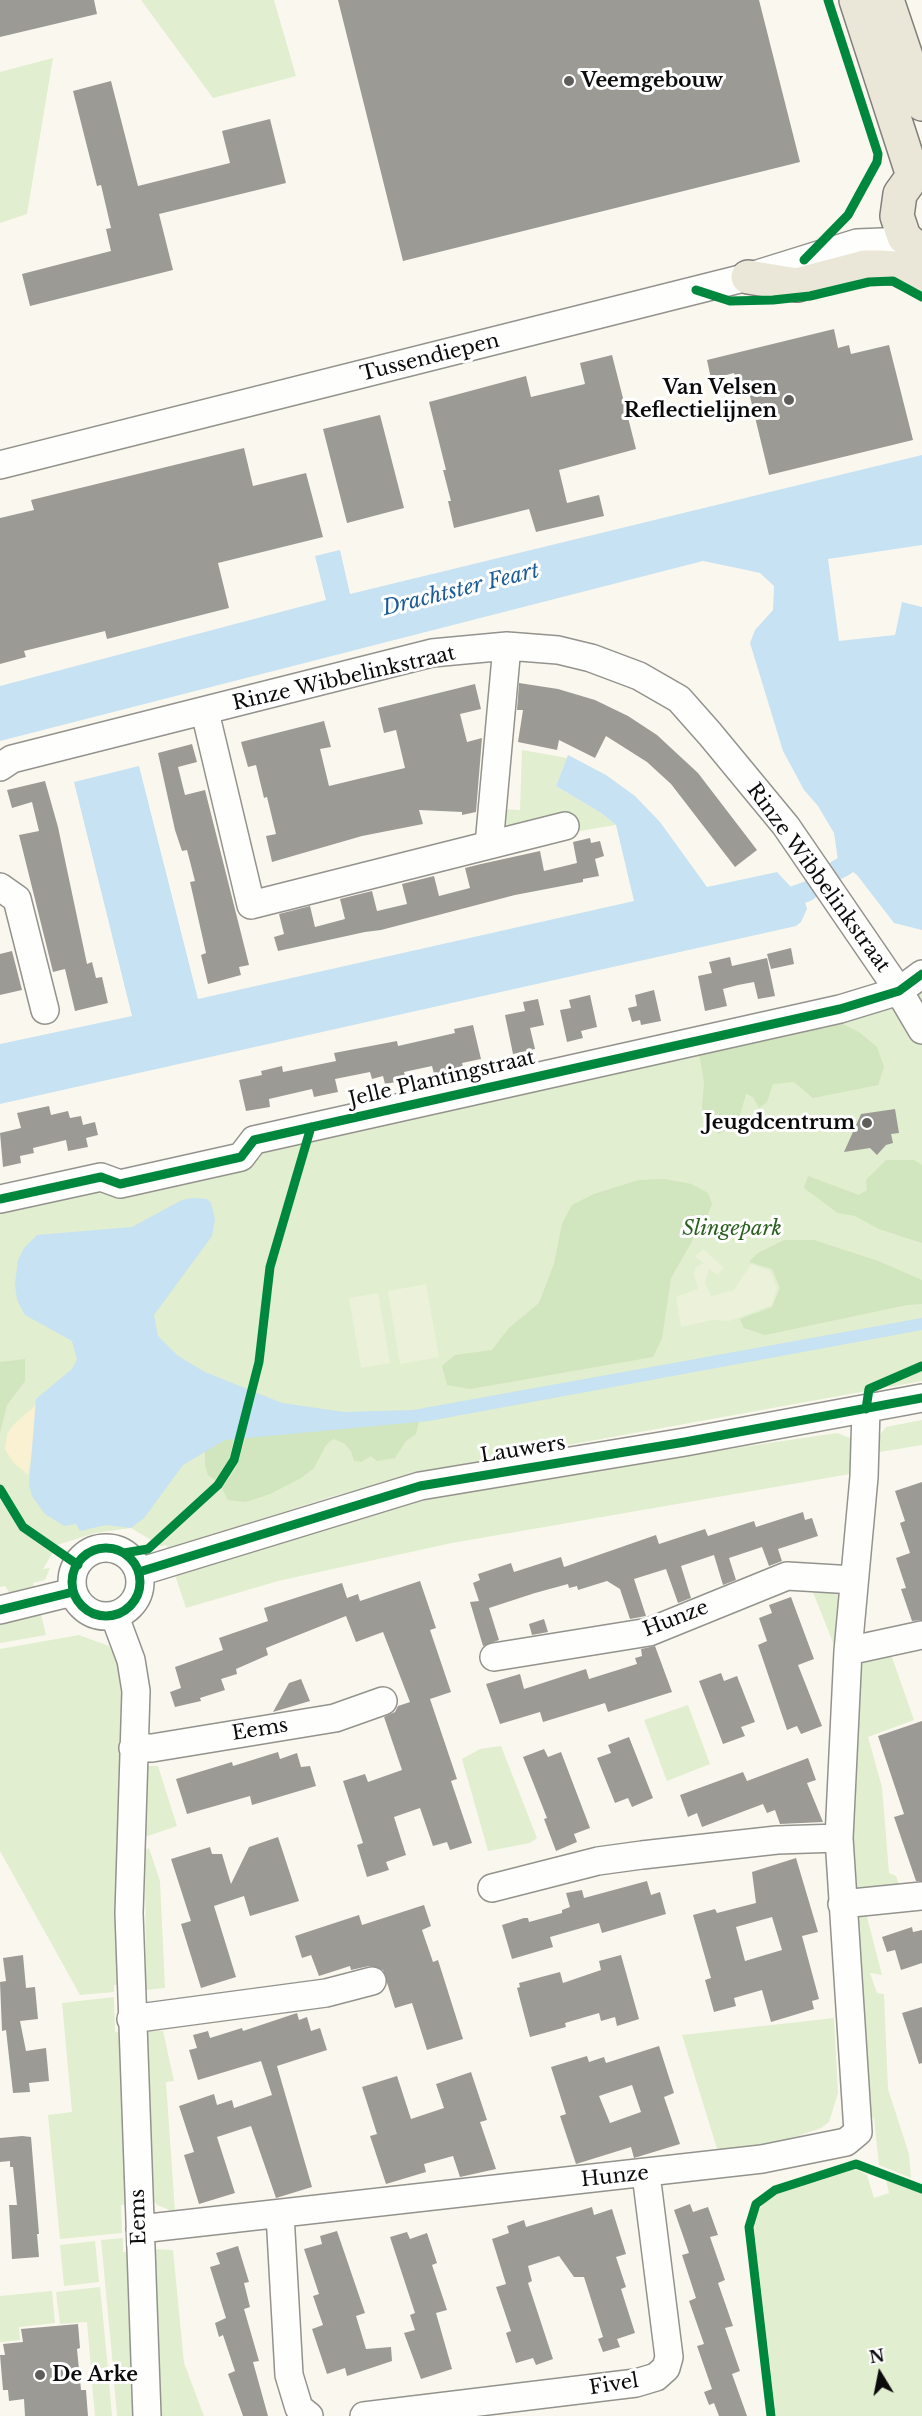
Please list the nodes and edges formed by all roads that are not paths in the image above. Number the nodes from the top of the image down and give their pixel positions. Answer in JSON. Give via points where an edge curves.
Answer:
{"nodes":[{"id":1,"x":856,"y":0,"type":"edge"},
{"id":2,"x":887,"y":0,"type":"edge"},
{"id":3,"x":922,"y":104,"type":"edge"},
{"id":4,"x":918,"y":173,"type":"edge"},
{"id":5,"x":897,"y":209,"type":"junction"},
{"id":6,"x":857,"y":243,"type":"junction"},
{"id":7,"x":915,"y":248,"type":"edge"},
{"id":8,"x":748,"y":277,"type":"junction"},
{"id":9,"x":922,"y":281,"type":"edge"},
{"id":10,"x":0,"y":465,"type":"edge"},
{"id":11,"x":507,"y":646,"type":"junction"},
{"id":12,"x":206,"y":712,"type":"junction"},
{"id":13,"x":0,"y":767,"type":"edge"},
{"id":14,"x":565,"y":826,"type":"dead end"},
{"id":15,"x":489,"y":845,"type":"junction"},
{"id":16,"x":0,"y":887,"type":"edge"},
{"id":17,"x":922,"y":974,"type":"edge"},
{"id":18,"x":899,"y":991,"type":"junction"},
{"id":19,"x":45,"y":1010,"type":"dead end"},
{"id":20,"x":922,"y":1030,"type":"edge"},
{"id":21,"x":0,"y":1199,"type":"edge"},
{"id":22,"x":922,"y":1398,"type":"edge"},
{"id":23,"x":866,"y":1409,"type":"junction"},
{"id":24,"x":139,"y":1572,"type":"junction"},
{"id":25,"x":854,"y":1580,"type":"junction"},
{"id":26,"x":73,"y":1592,"type":"junction"},
{"id":27,"x":0,"y":1610,"type":"edge"},
{"id":28,"x":115,"y":1617,"type":"junction"},
{"id":29,"x":922,"y":1635,"type":"edge"},
{"id":30,"x":848,"y":1651,"type":"junction"},
{"id":31,"x":494,"y":1658,"type":"dead end"},
{"id":32,"x":383,"y":1701,"type":"dead end"},
{"id":33,"x":133,"y":1748,"type":"junction"},
{"id":34,"x":839,"y":1838,"type":"junction"},
{"id":35,"x":492,"y":1888,"type":"dead end"},
{"id":36,"x":922,"y":1896,"type":"edge"},
{"id":37,"x":842,"y":1904,"type":"junction"},
{"id":38,"x":372,"y":1981,"type":"dead end"},
{"id":39,"x":132,"y":2019,"type":"junction"},
{"id":40,"x":646,"y":2174,"type":"junction"},
{"id":41,"x":280,"y":2214,"type":"junction"},
{"id":42,"x":140,"y":2229,"type":"junction"},
{"id":43,"x":147,"y":2416,"type":"edge"},
{"id":44,"x":309,"y":2416,"type":"edge"},
{"id":45,"x":364,"y":2416,"type":"edge"}],
"edges":[{"from":1,"to":4,"type":"main road"},
{"from":2,"to":3,"type":"main road"},
{"from":4,"to":5,"type":"main road","via":[[900,194]]},
{"from":5,"to":6,"type":"street","name":"Tussendiepen"},
{"from":5,"to":7,"type":"main road","via":[[899,227]]},
{"from":6,"to":7,"type":"street","name":"Tussendiepen"},
{"from":6,"to":8,"type":"street","name":"Tussendiepen"},
{"from":8,"to":9,"type":"main road","via":[[797,285],[865,267],[879,267],[896,268]]},
{"from":8,"to":10,"type":"street","name":"Tussendiepen"},
{"from":11,"to":12,"type":"street","name":"Rinze Wibbelinkstraat","via":[[432,653]]},
{"from":11,"to":15,"type":"street"},
{"from":11,"to":18,"type":"street","name":"Rinze Wibbelinkstraat","via":[[558,650],[591,658],[639,676],[679,699],[786,826]]},
{"from":12,"to":13,"type":"street","name":"Rinze Wibbelinkstraat","via":[[12,759]]},
{"from":12,"to":15,"type":"street","via":[[251,904]]},
{"from":14,"to":15,"type":"street"},
{"from":16,"to":19,"type":"street","via":[[17,899]]},
{"from":17,"to":18,"type":"street","name":"Jelle Plantingstraat"},
{"from":18,"to":20,"type":"street"},
{"from":18,"to":21,"type":"street","name":"Jelle Plantingstraat","via":[[840,1009],[254,1140],[241,1157],[230,1160],[120,1184],[101,1177]]},
{"from":22,"to":23,"type":"street","name":"Lauwers"},
{"from":23,"to":24,"type":"street","name":"Lauwers","via":[[420,1486]]},
{"from":23,"to":25,"type":"street","name":"Hunze"},
{"from":24,"to":26,"type":"street","via":[[124,1553],[113,1548],[92,1550],[72,1572]]},
{"from":24,"to":28,"type":"street","via":[[137,1598]]},
{"from":25,"to":30,"type":"street","name":"Hunze"},
{"from":25,"to":31,"type":"street","name":"Hunze","via":[[787,1576],[649,1632]]},
{"from":26,"to":27,"type":"street"},
{"from":26,"to":28,"type":"street","via":[[78,1603],[91,1614]]},
{"from":28,"to":33,"type":"street","name":"Eems","via":[[133,1667]]},
{"from":29,"to":30,"type":"street"},
{"from":30,"to":34,"type":"street","name":"Hunze"},
{"from":32,"to":33,"type":"street","name":"Eems","via":[[335,1718]]},
{"from":33,"to":39,"type":"street","name":"Eems","via":[[129,1913]]},
{"from":34,"to":35,"type":"street","via":[[777,1840],[598,1861]]},
{"from":34,"to":37,"type":"street","name":"Hunze"},
{"from":36,"to":37,"type":"street"},
{"from":37,"to":40,"type":"street","name":"Hunze","via":[[858,2132],[846,2142],[762,2159]]},
{"from":38,"to":39,"type":"street","via":[[326,1993]]},
{"from":39,"to":42,"type":"street","name":"Eems"},
{"from":40,"to":41,"type":"street","name":"Hunze"},
{"from":40,"to":45,"type":"street","name":"Fivel","via":[[669,2356],[666,2368],[656,2377],[636,2383]]},
{"from":41,"to":42,"type":"street","name":"Hunze"},
{"from":41,"to":44,"type":"street","via":[[289,2375],[299,2408]]},
{"from":42,"to":43,"type":"street","name":"Eems"}]}
